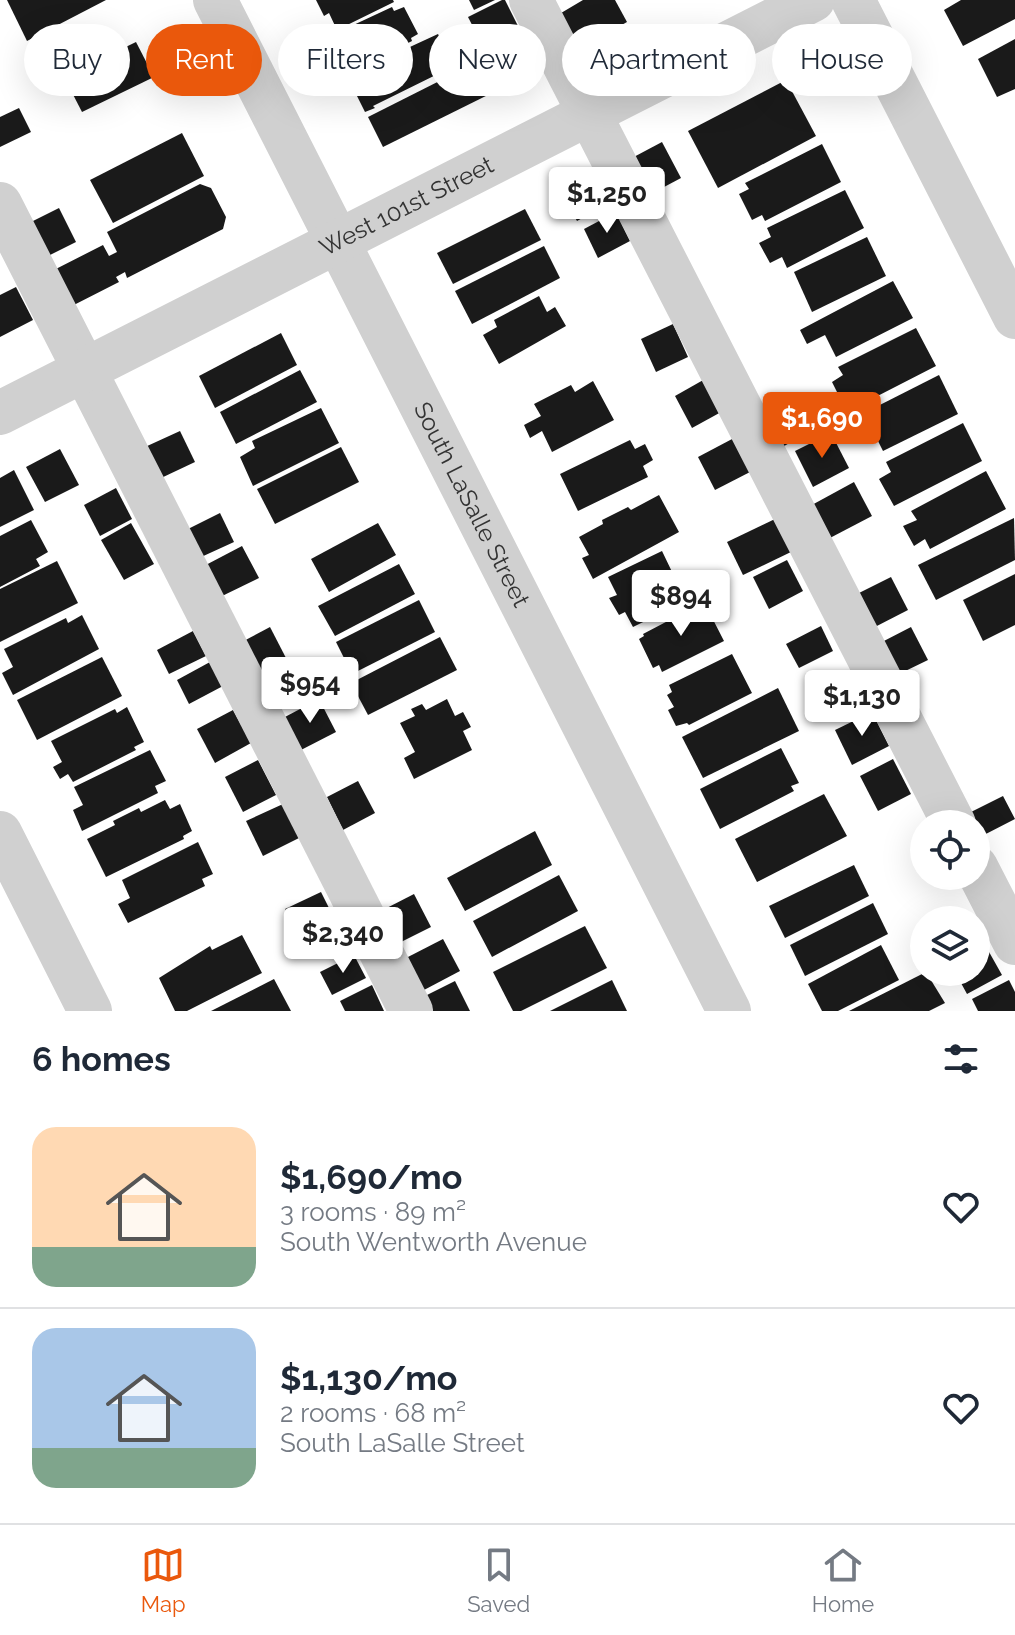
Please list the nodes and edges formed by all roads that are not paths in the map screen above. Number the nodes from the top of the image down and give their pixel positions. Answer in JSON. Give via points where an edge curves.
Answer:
{"nodes":[{"id":1,"x":215,"y":0,"type":"edge"},
{"id":2,"x":531,"y":0,"type":"edge"},
{"id":3,"x":813,"y":0,"type":"edge"},
{"id":4,"x":853,"y":0,"type":"edge"},
{"id":5,"x":589,"y":114,"type":"junction"},
{"id":6,"x":0,"y":204,"type":"edge"},
{"id":7,"x":339,"y":241,"type":"junction"},
{"id":8,"x":1015,"y":317,"type":"edge"},
{"id":9,"x":84,"y":370,"type":"junction"},
{"id":10,"x":0,"y":413,"type":"edge"},
{"id":11,"x":947,"y":810,"type":"edge"},
{"id":12,"x":0,"y":833,"type":"edge"},
{"id":13,"x":988,"y":890,"type":"edge"},
{"id":14,"x":1015,"y":943,"type":"edge"},
{"id":15,"x":90,"y":1011,"type":"edge"},
{"id":16,"x":411,"y":1011,"type":"edge"},
{"id":17,"x":729,"y":1011,"type":"edge"}],
"edges":[{"from":1,"to":7,"type":"street","name":"South LaSalle Street"},
{"from":2,"to":5,"type":"street"},
{"from":3,"to":5,"type":"street","name":"West 101st Street"},
{"from":4,"to":8,"type":"street"},
{"from":5,"to":7,"type":"street","name":"West 101st Street"},
{"from":5,"to":11,"type":"street"},
{"from":6,"to":9,"type":"street"},
{"from":7,"to":9,"type":"street","name":"West 101st Street"},
{"from":7,"to":17,"type":"street","name":"South LaSalle Street"},
{"from":9,"to":10,"type":"street","name":"West 101st Street"},
{"from":9,"to":16,"type":"street"},
{"from":12,"to":15,"type":"street"},
{"from":13,"to":14,"type":"street"}]}
